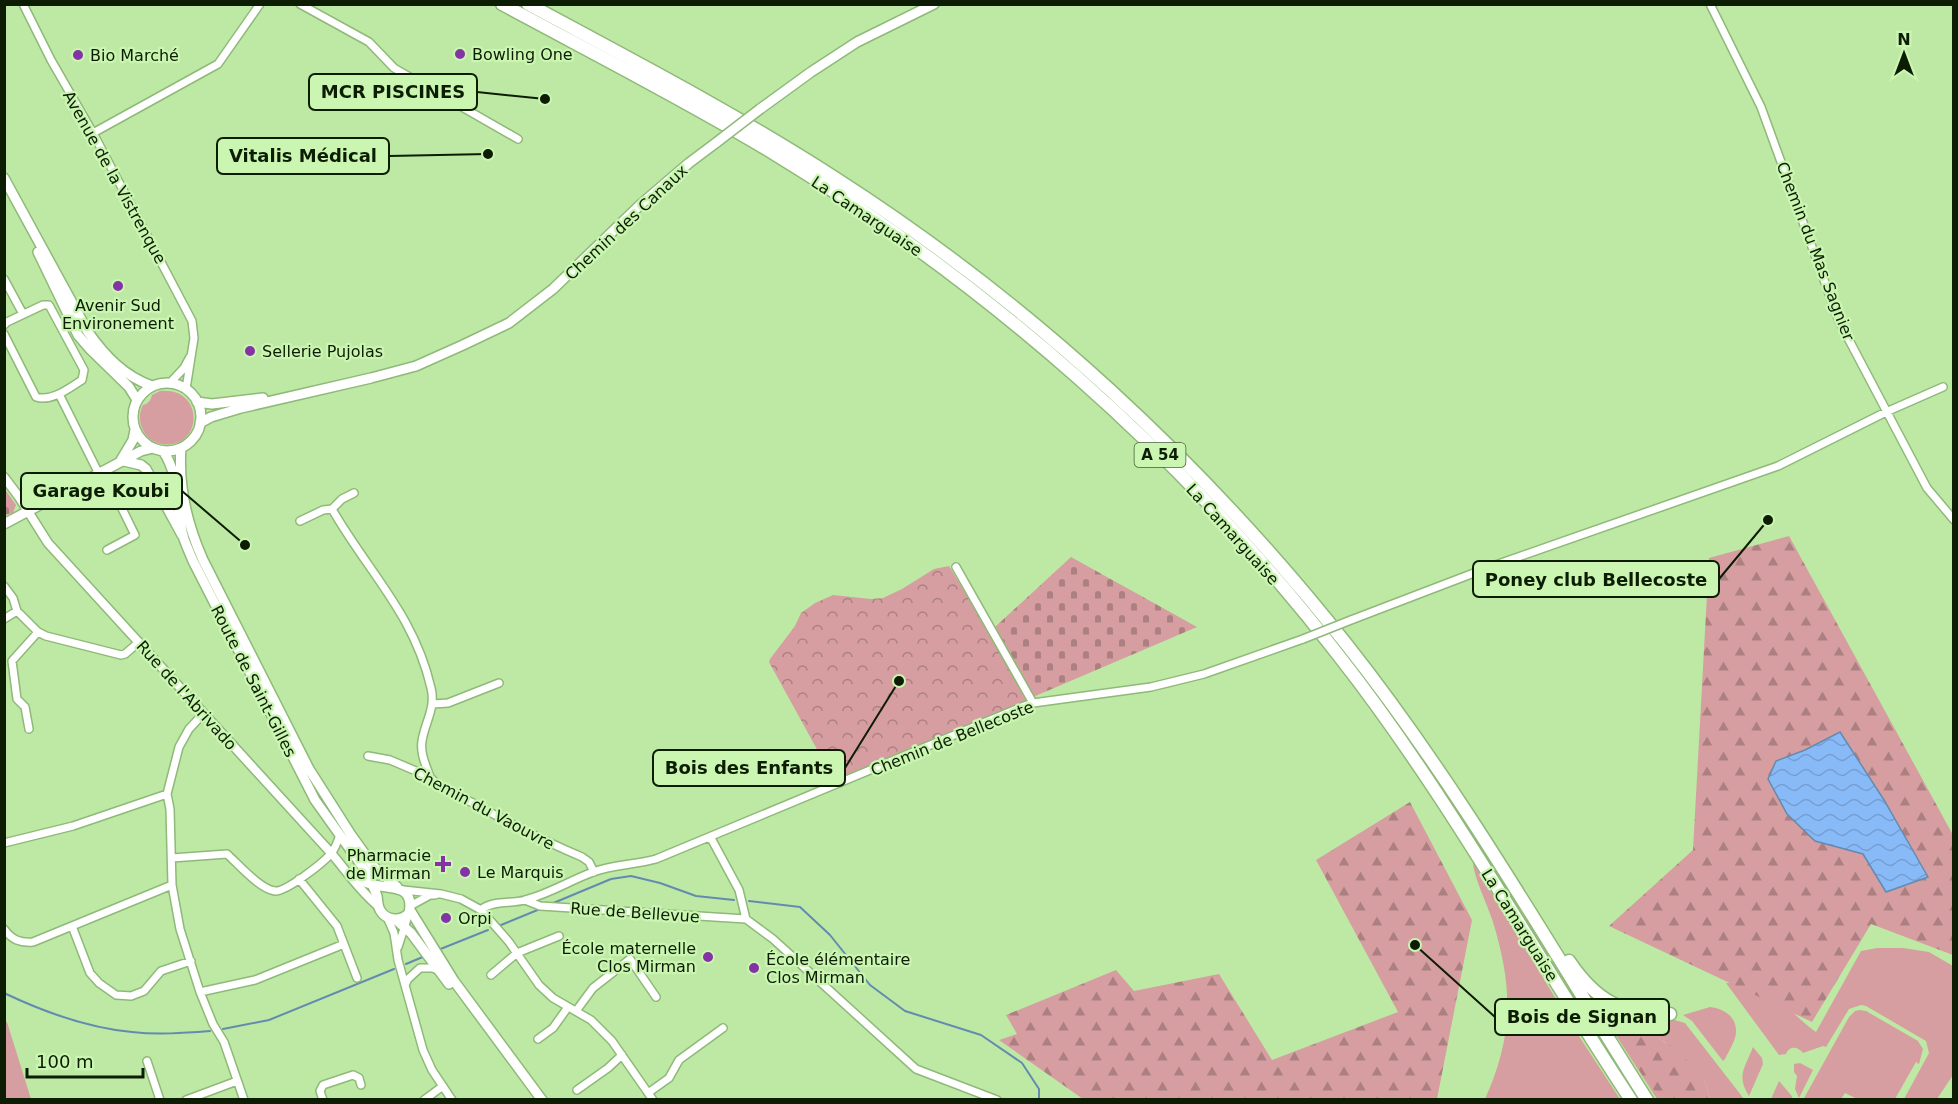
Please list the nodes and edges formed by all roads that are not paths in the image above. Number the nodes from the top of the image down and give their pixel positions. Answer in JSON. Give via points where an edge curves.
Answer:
{"nodes":[{"id":1,"x":23,"y":4,"type":"edge"},
{"id":2,"x":260,"y":4,"type":"edge"},
{"id":3,"x":300,"y":4,"type":"edge"},
{"id":4,"x":502,"y":4,"type":"edge"},
{"id":5,"x":528,"y":4,"type":"edge"},
{"id":6,"x":934,"y":4,"type":"edge"},
{"id":7,"x":1710,"y":4,"type":"edge"},
{"id":8,"x":93,"y":133,"type":"junction"},
{"id":9,"x":518,"y":139,"type":"dead end"},
{"id":10,"x":4,"y":178,"type":"edge"},
{"id":11,"x":17,"y":202,"type":"junction"},
{"id":12,"x":4,"y":279,"type":"edge"},
{"id":13,"x":23,"y":314,"type":"junction"},
{"id":14,"x":4,"y":325,"type":"edge"},
{"id":15,"x":4,"y":334,"type":"edge"},
{"id":16,"x":193,"y":353,"type":"junction"},
{"id":17,"x":170,"y":383,"type":"junction"},
{"id":18,"x":152,"y":386,"type":"junction"},
{"id":19,"x":1943,"y":387,"type":"dead end"},
{"id":20,"x":186,"y":389,"type":"junction"},
{"id":21,"x":58,"y":394,"type":"junction"},
{"id":22,"x":298,"y":394,"type":"junction"},
{"id":23,"x":137,"y":400,"type":"junction"},
{"id":24,"x":197,"y":402,"type":"junction"},
{"id":25,"x":1886,"y":412,"type":"junction"},
{"id":26,"x":200,"y":423,"type":"junction"},
{"id":27,"x":135,"y":430,"type":"junction"},
{"id":28,"x":153,"y":448,"type":"junction"},
{"id":29,"x":181,"y":448,"type":"junction"},
{"id":30,"x":163,"y":451,"type":"junction"},
{"id":31,"x":121,"y":462,"type":"junction"},
{"id":32,"x":104,"y":475,"type":"junction"},
{"id":33,"x":4,"y":477,"type":"edge"},
{"id":34,"x":354,"y":492,"type":"dead end"},
{"id":35,"x":332,"y":509,"type":"junction"},
{"id":36,"x":27,"y":511,"type":"junction"},
{"id":37,"x":300,"y":520,"type":"dead end"},
{"id":38,"x":1953,"y":520,"type":"edge"},
{"id":39,"x":4,"y":524,"type":"edge"},
{"id":40,"x":184,"y":538,"type":"junction"},
{"id":41,"x":107,"y":550,"type":"dead end"},
{"id":42,"x":956,"y":567,"type":"dead end"},
{"id":43,"x":4,"y":586,"type":"edge"},
{"id":44,"x":17,"y":611,"type":"junction"},
{"id":45,"x":4,"y":619,"type":"edge"},
{"id":46,"x":38,"y":632,"type":"junction"},
{"id":47,"x":139,"y":642,"type":"junction"},
{"id":48,"x":499,"y":683,"type":"dead end"},
{"id":49,"x":433,"y":704,"type":"junction"},
{"id":50,"x":1033,"y":704,"type":"junction"},
{"id":51,"x":203,"y":714,"type":"junction"},
{"id":52,"x":29,"y":729,"type":"dead end"},
{"id":53,"x":1395,"y":732,"type":"junction"},
{"id":54,"x":368,"y":756,"type":"dead end"},
{"id":55,"x":430,"y":777,"type":"junction"},
{"id":56,"x":167,"y":794,"type":"junction"},
{"id":57,"x":1434,"y":797,"type":"dead end"},
{"id":58,"x":1478,"y":830,"type":"junction"},
{"id":59,"x":340,"y":835,"type":"junction"},
{"id":60,"x":708,"y":838,"type":"junction"},
{"id":61,"x":4,"y":843,"type":"edge"},
{"id":62,"x":332,"y":854,"type":"junction"},
{"id":63,"x":172,"y":858,"type":"junction"},
{"id":64,"x":594,"y":872,"type":"junction"},
{"id":65,"x":352,"y":878,"type":"junction"},
{"id":66,"x":299,"y":879,"type":"junction"},
{"id":67,"x":371,"y":884,"type":"junction"},
{"id":68,"x":172,"y":885,"type":"junction"},
{"id":69,"x":397,"y":888,"type":"junction"},
{"id":70,"x":441,"y":894,"type":"junction"},
{"id":71,"x":525,"y":900,"type":"junction"},
{"id":72,"x":378,"y":902,"type":"junction"},
{"id":73,"x":410,"y":910,"type":"junction"},
{"id":74,"x":481,"y":910,"type":"junction"},
{"id":75,"x":391,"y":918,"type":"junction"},
{"id":76,"x":746,"y":919,"type":"junction"},
{"id":77,"x":72,"y":926,"type":"junction"},
{"id":78,"x":405,"y":928,"type":"junction"},
{"id":79,"x":4,"y":929,"type":"edge"},
{"id":80,"x":559,"y":936,"type":"dead end"},
{"id":81,"x":344,"y":944,"type":"junction"},
{"id":82,"x":398,"y":950,"type":"junction"},
{"id":83,"x":517,"y":953,"type":"junction"},
{"id":84,"x":190,"y":962,"type":"junction"},
{"id":85,"x":439,"y":970,"type":"junction"},
{"id":86,"x":491,"y":975,"type":"dead end"},
{"id":87,"x":357,"y":978,"type":"dead end"},
{"id":88,"x":405,"y":985,"type":"junction"},
{"id":89,"x":200,"y":992,"type":"junction"},
{"id":90,"x":656,"y":997,"type":"dead end"},
{"id":91,"x":568,"y":1007,"type":"junction"},
{"id":92,"x":576,"y":1011,"type":"junction"},
{"id":93,"x":1670,"y":1014,"type":"dead end"},
{"id":94,"x":723,"y":1028,"type":"dead end"},
{"id":95,"x":538,"y":1039,"type":"dead end"},
{"id":96,"x":622,"y":1054,"type":"junction"},
{"id":97,"x":147,"y":1061,"type":"dead end"},
{"id":98,"x":237,"y":1081,"type":"junction"},
{"id":99,"x":361,"y":1085,"type":"dead end"},
{"id":100,"x":443,"y":1086,"type":"junction"},
{"id":101,"x":577,"y":1090,"type":"dead end"},
{"id":102,"x":651,"y":1096,"type":"edge"},
{"id":103,"x":160,"y":1100,"type":"edge"},
{"id":104,"x":186,"y":1100,"type":"edge"},
{"id":105,"x":244,"y":1100,"type":"edge"},
{"id":106,"x":323,"y":1100,"type":"edge"},
{"id":107,"x":424,"y":1100,"type":"edge"},
{"id":108,"x":452,"y":1100,"type":"edge"},
{"id":109,"x":535,"y":1100,"type":"edge"},
{"id":110,"x":542,"y":1100,"type":"edge"},
{"id":111,"x":997,"y":1100,"type":"edge"},
{"id":112,"x":1631,"y":1100,"type":"edge"},
{"id":113,"x":1647,"y":1100,"type":"edge"}],
"edges":[{"from":1,"to":8,"type":"street","name":"Avenue de la Vistrenque"},
{"from":2,"to":8,"type":"street","via":[[218,64]]},
{"from":3,"to":9,"type":"street","via":[[369,42],[394,68]]},
{"from":4,"to":53,"type":"highway","name":"La Camarguaise","number":"A 54","via":[[790,164],[904,240],[1019,328],[1116,412],[1220,516],[1339,654]]},
{"from":5,"to":58,"type":"highway","name":"La Camarguaise","number":"A 54","via":[[719,107],[836,178],[937,248],[1074,358],[1170,447],[1281,566],[1348,646]]},
{"from":6,"to":22,"type":"main road","name":"Chemin des Canaux","bridge":true,"via":[[857,42],[760,109],[689,163],[553,289],[509,323],[416,366]]},
{"from":7,"to":25,"type":"street","name":"Chemin du Mas Sagnier","via":[[1761,107],[1839,321]]},
{"from":8,"to":16,"type":"street","name":"Avenue de la Vistrenque","via":[[192,321]]},
{"from":10,"to":11,"type":"main road"},
{"from":11,"to":18,"type":"main road","via":[[100,349],[125,373]]},
{"from":11,"to":23,"type":"main road","via":[[78,335]]},
{"from":12,"to":13,"type":"street"},
{"from":13,"to":14,"type":"street"},
{"from":13,"to":21,"type":"street","via":[[48,305],[84,370],[81,380]]},
{"from":15,"to":21,"type":"street","via":[[36,397],[45,399]]},
{"from":16,"to":17,"type":"street"},
{"from":16,"to":20,"type":"street","name":"Avenue de la Vistrenque"},
{"from":17,"to":18,"type":"main road"},
{"from":17,"to":20,"type":"main road"},
{"from":18,"to":23,"type":"main road"},
{"from":19,"to":25,"type":"street","name":"Chemin de Bellecoste"},
{"from":20,"to":24,"type":"main road"},
{"from":21,"to":32,"type":"street","via":[[97,470]]},
{"from":22,"to":24,"type":"main road","name":"Chemin des Canaux","via":[[212,404]]},
{"from":22,"to":26,"type":"main road","name":"Chemin des Canaux"},
{"from":23,"to":27,"type":"main road","via":[[132,420]]},
{"from":24,"to":26,"type":"main road"},
{"from":25,"to":38,"type":"street","name":"Chemin du Mas Sagnier","via":[[1927,488]]},
{"from":25,"to":50,"type":"street","name":"Chemin de Bellecoste","bridge":true,"via":[[1778,466],[1486,568],[1204,674],[1161,685]]},
{"from":26,"to":29,"type":"main road","via":[[197,434]]},
{"from":27,"to":28,"type":"main road"},
{"from":27,"to":31,"type":"main road"},
{"from":28,"to":30,"type":"main road"},
{"from":28,"to":31,"type":"main road"},
{"from":29,"to":30,"type":"main road"},
{"from":29,"to":69,"type":"main road","name":"Route de Saint-Gilles","via":[[179,469],[189,526],[207,568],[309,769],[374,867]]},
{"from":30,"to":40,"type":"main road","name":"Route de Saint-Gilles","via":[[172,470]]},
{"from":31,"to":32,"type":"main road"},
{"from":31,"to":40,"type":"main road","via":[[146,469]]},
{"from":32,"to":36,"type":"main road"},
{"from":32,"to":41,"type":"street","via":[[135,536]]},
{"from":33,"to":36,"type":"street","name":"Rue de l'Abrivado"},
{"from":34,"to":35,"type":"street"},
{"from":35,"to":37,"type":"street"},
{"from":35,"to":49,"type":"street","via":[[408,625],[425,662]]},
{"from":36,"to":39,"type":"main road"},
{"from":36,"to":47,"type":"street","name":"Rue de l'Abrivado","via":[[48,543]]},
{"from":40,"to":59,"type":"main road","name":"Route de Saint-Gilles","via":[[315,800]]},
{"from":42,"to":50,"type":"street"},
{"from":43,"to":44,"type":"street"},
{"from":44,"to":45,"type":"street"},
{"from":44,"to":46,"type":"street"},
{"from":46,"to":47,"type":"street","via":[[120,654]]},
{"from":46,"to":52,"type":"street","via":[[12,661],[17,699],[25,707]]},
{"from":47,"to":51,"type":"street","name":"Rue de l'Abrivado"},
{"from":48,"to":49,"type":"street","via":[[448,703]]},
{"from":49,"to":55,"type":"street","via":[[422,742]]},
{"from":50,"to":60,"type":"street","name":"Chemin de Bellecoste"},
{"from":51,"to":56,"type":"street","via":[[179,747]]},
{"from":51,"to":62,"type":"street","name":"Rue de l'Abrivado"},
{"from":53,"to":57,"type":"highway"},
{"from":53,"to":112,"type":"highway","name":"La Camarguaise","number":"A 54"},
{"from":54,"to":55,"type":"street","name":"Chemin du Vaouvre","via":[[390,760]]},
{"from":55,"to":64,"type":"street","name":"Chemin du Vaouvre","via":[[522,830],[582,857]]},
{"from":56,"to":61,"type":"street","via":[[73,826]]},
{"from":56,"to":63,"type":"street"},
{"from":58,"to":93,"type":"highway","via":[[1591,989],[1606,1001],[1628,1010]]},
{"from":58,"to":113,"type":"highway","name":"La Camarguaise","number":"A 54"},
{"from":59,"to":62,"type":"street"},
{"from":59,"to":67,"type":"main road","name":"Route de Saint-Gilles"},
{"from":60,"to":64,"type":"street","name":"Chemin de Bellecoste","via":[[656,859]]},
{"from":60,"to":76,"type":"street","via":[[739,890]]},
{"from":62,"to":65,"type":"street","name":"Rue de l'Abrivado"},
{"from":62,"to":66,"type":"street"},
{"from":63,"to":66,"type":"street","via":[[227,854],[268,889],[278,891]]},
{"from":63,"to":68,"type":"street"},
{"from":64,"to":71,"type":"street","name":"Chemin de Bellecoste"},
{"from":65,"to":67,"type":"main road"},
{"from":65,"to":72,"type":"street","name":"Rue de l'Abrivado","via":[[358,888]]},
{"from":66,"to":81,"type":"street","via":[[331,917]]},
{"from":67,"to":69,"type":"main road"},
{"from":67,"to":72,"type":"main road","name":"Route de Saint-Gilles"},
{"from":68,"to":77,"type":"street"},
{"from":68,"to":84,"type":"street"},
{"from":69,"to":70,"type":"street"},
{"from":69,"to":72,"type":"main road","via":[[386,889]]},
{"from":69,"to":73,"type":"main road","via":[[408,897]]},
{"from":70,"to":73,"type":"street","via":[[430,895]]},
{"from":70,"to":74,"type":"street"},
{"from":71,"to":74,"type":"street","name":"Chemin de Bellecoste","via":[[486,905]]},
{"from":71,"to":76,"type":"street","name":"Rue de Bellevue","via":[[540,906]]},
{"from":72,"to":75,"type":"main road","via":[[381,912]]},
{"from":73,"to":75,"type":"main road","via":[[402,919]]},
{"from":73,"to":78,"type":"street"},
{"from":73,"to":110,"type":"main road","via":[[454,981]]},
{"from":74,"to":83,"type":"street"},
{"from":75,"to":78,"type":"main road"},
{"from":75,"to":82,"type":"street"},
{"from":76,"to":111,"type":"street","via":[[916,1069]]},
{"from":77,"to":79,"type":"street","via":[[33,942],[12,938]]},
{"from":77,"to":84,"type":"street","via":[[90,973],[116,995],[144,991],[161,971]]},
{"from":78,"to":82,"type":"street"},
{"from":78,"to":85,"type":"main road"},
{"from":80,"to":83,"type":"street"},
{"from":81,"to":87,"type":"street"},
{"from":81,"to":89,"type":"street","via":[[255,980]]},
{"from":82,"to":88,"type":"street"},
{"from":83,"to":86,"type":"street"},
{"from":83,"to":91,"type":"street","via":[[539,985]]},
{"from":84,"to":89,"type":"street"},
{"from":85,"to":88,"type":"street","via":[[420,968]]},
{"from":85,"to":109,"type":"main road"},
{"from":88,"to":100,"type":"street","via":[[423,1050]]},
{"from":89,"to":98,"type":"street","via":[[224,1041]]},
{"from":90,"to":92,"type":"street","via":[[630,959],[593,988]]},
{"from":91,"to":92,"type":"street"},
{"from":91,"to":95,"type":"street","via":[[553,1028]]},
{"from":92,"to":96,"type":"street","via":[[591,1020]]},
{"from":94,"to":102,"type":"street","via":[[679,1060],[669,1078]]},
{"from":96,"to":101,"type":"street"},
{"from":96,"to":102,"type":"street"},
{"from":97,"to":103,"type":"street"},
{"from":98,"to":104,"type":"street"},
{"from":98,"to":105,"type":"street"},
{"from":99,"to":106,"type":"street","via":[[353,1075],[323,1085]]},
{"from":100,"to":107,"type":"street"},
{"from":100,"to":108,"type":"street"}]}
